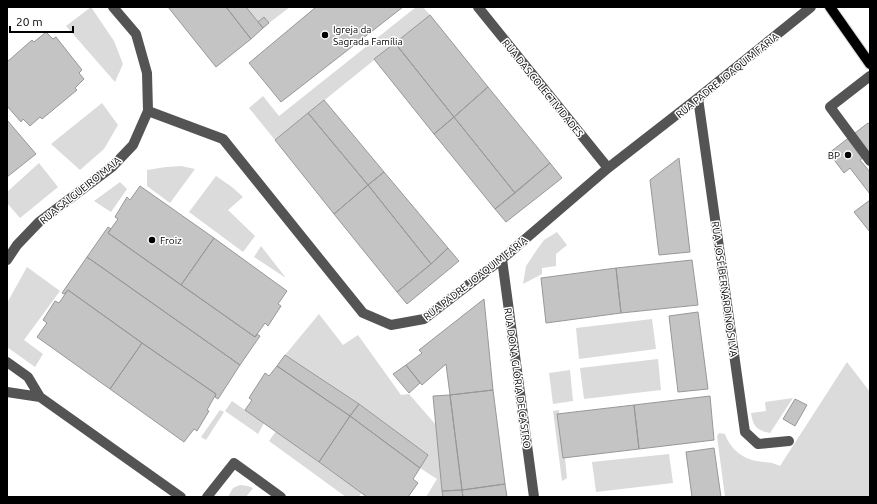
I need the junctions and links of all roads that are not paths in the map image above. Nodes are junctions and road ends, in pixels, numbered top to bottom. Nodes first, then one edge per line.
1 (112, 7) edge
2 (478, 7) edge
3 (811, 7) edge
4 (830, 7) edge
5 (870, 64) edge
6 (870, 76) edge
7 (698, 98) junction
8 (148, 111) junction
9 (870, 161) edge
10 (608, 168) junction
11 (502, 259) junction
12 (7, 260) edge
13 (7, 362) edge
14 (7, 392) edge
15 (40, 397) junction
16 (789, 441) dead end
17 (181, 497) edge
18 (207, 497) edge
19 (282, 497) edge
20 (534, 497) edge

1 - 8 street, RUA SALGUEIRO MAIA
2 - 10 street, RUA DAS COLECTIVIDADES
3 - 7 street, RUA PADRE JOAQUIM FARIA
4 - 5 main road
6 - 9 street
7 - 10 street, RUA PADRE JOAQUIM FARIA
7 - 16 street, RUA JOSÉ BERNARDINO SILVA
8 - 11 street, RUA PADRE JOAQUIM FARIA
8 - 12 street, RUA SALGUEIRO MAIA
10 - 11 street, RUA PADRE JOAQUIM FARIA
11 - 20 street, RUA DONA GLÓRIA DE CASTRO
13 - 15 street
14 - 15 street
15 - 17 street
18 - 19 street

